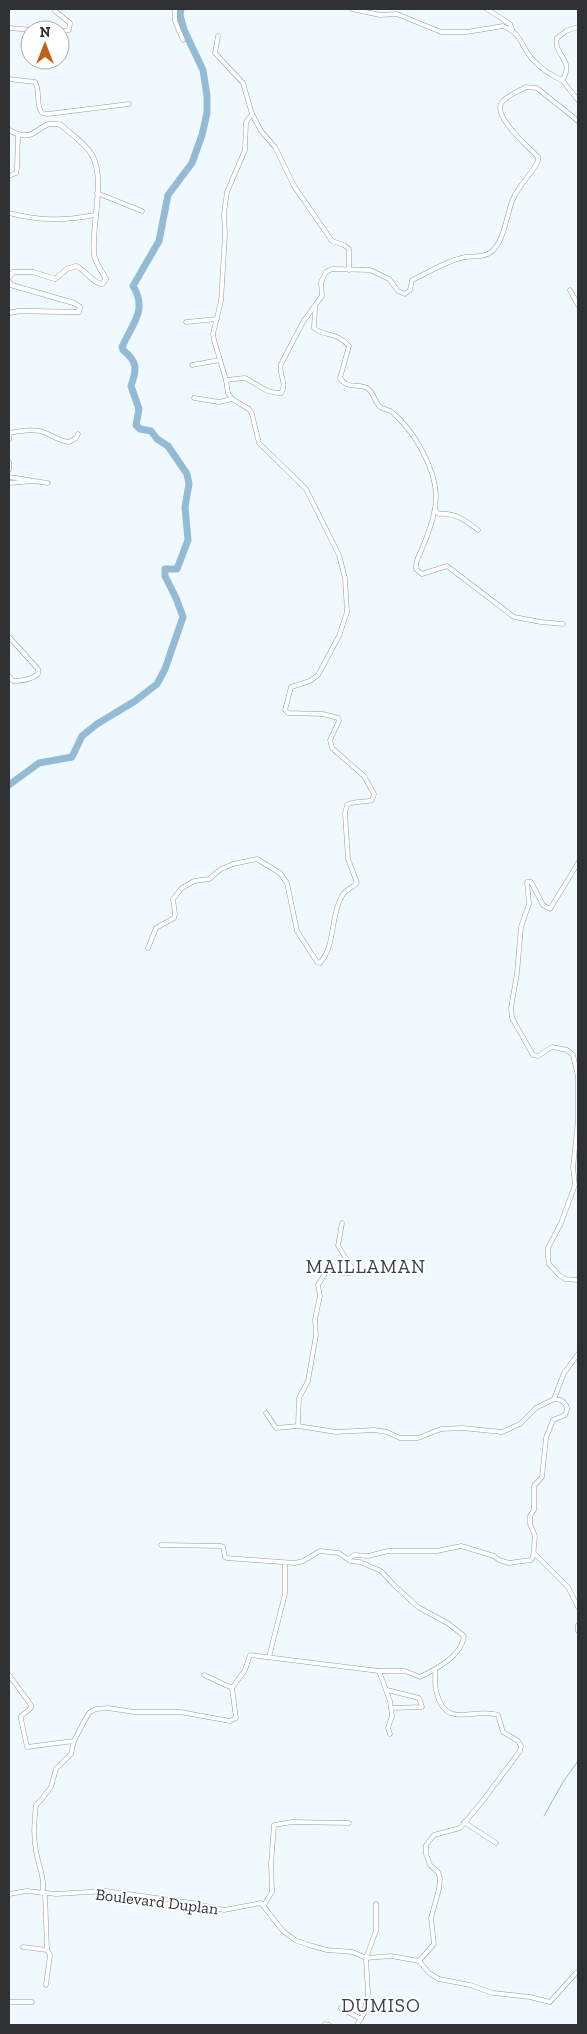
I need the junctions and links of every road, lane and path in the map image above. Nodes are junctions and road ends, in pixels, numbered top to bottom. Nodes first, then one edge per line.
1 (55, 9) edge
2 (175, 9) edge
3 (352, 9) edge
4 (488, 9) edge
5 (372, 11) edge
6 (66, 20) edge
7 (578, 27) edge
8 (512, 29) junction
9 (218, 36) dead end
10 (183, 40) dead end
11 (9, 79) edge
12 (562, 80) junction
13 (578, 100) edge
14 (129, 104) dead end
15 (252, 114) junction
16 (578, 121) edge
17 (9, 130) edge
18 (18, 135) junction
19 (9, 176) edge
20 (97, 193) junction
21 (142, 211) dead end
22 (9, 213) edge
23 (95, 214) junction
24 (348, 270) junction
25 (9, 276) edge
26 (9, 282) edge
27 (570, 290) dead end
28 (578, 305) edge
29 (315, 306) junction
30 (9, 314) edge
31 (217, 319) junction
32 (186, 322) dead end
33 (220, 360) junction
34 (192, 365) dead end
35 (226, 380) junction
36 (194, 398) dead end
37 (232, 399) junction
38 (78, 434) dead end
39 (9, 435) edge
40 (9, 462) edge
41 (9, 470) edge
42 (9, 477) edge
43 (30, 480) dead end
44 (9, 483) edge
45 (48, 483) dead end
46 (435, 510) junction
47 (478, 530) dead end
48 (563, 624) dead end
49 (9, 637) edge
50 (9, 676) edge
51 (578, 863) edge
52 (148, 948) dead end
53 (342, 1223) dead end
54 (578, 1280) edge
55 (578, 1354) edge
56 (554, 1399) junction
57 (266, 1413) dead end
58 (298, 1426) junction
59 (161, 1545) dead end
60 (534, 1553) junction
61 (348, 1559) junction
62 (284, 1563) junction
63 (578, 1607) edge
64 (578, 1625) edge
65 (578, 1631) edge
66 (269, 1657) junction
67 (435, 1670) junction
68 (378, 1671) junction
69 (9, 1675) edge
70 (204, 1675) dead end
71 (232, 1688) junction
72 (387, 1690) junction
73 (391, 1708) junction
74 (390, 1734) dead end
75 (74, 1741) junction
76 (464, 1822) junction
77 (349, 1823) dead end
78 (496, 1843) dead end
79 (44, 1893) junction
80 (9, 1894) edge
81 (376, 1904) dead end
82 (264, 1905) junction
83 (22, 1946) dead end
84 (47, 1950) junction
85 (366, 1958) junction
86 (419, 1961) junction
87 (578, 1973) edge
88 (46, 1985) dead end
89 (9, 2002) edge
90 (32, 2002) dead end
91 (341, 2008) dead end
92 (361, 2019) junction
93 (357, 2025) edge

1 - 6 street
2 - 10 street
3 - 5 street
4 - 8 street
5 - 8 street
7 - 12 street
8 - 12 street
9 - 15 street
11 - 14 street
12 - 13 street
15 - 24 street
15 - 31 street
16 - 24 street
17 - 18 street
18 - 19 street
18 - 20 street
20 - 21 street
20 - 23 street
22 - 23 street
23 - 25 street
24 - 29 street
26 - 30 street
27 - 28 street
29 - 35 street
29 - 46 street
31 - 32 street
31 - 33 street
33 - 34 street
33 - 35 street
35 - 37 street
36 - 37 street
37 - 52 street
38 - 39 street
40 - 41 street
42 - 43 street
44 - 45 street
46 - 47 street
46 - 48 street
49 - 50 street
51 - 54 street
53 - 58 street
55 - 56 street
56 - 58 street
56 - 60 street
57 - 58 street
59 - 62 street
60 - 61 street
60 - 63 street
61 - 62 street
61 - 67 street
62 - 66 street
64 - 65 street
66 - 68 street
66 - 71 street
67 - 68 street
67 - 76 street
68 - 72 street
69 - 75 street
70 - 71 street
71 - 75 street
72 - 73 street
72 - 73 street
73 - 74 street
75 - 79 street
76 - 78 street
76 - 86 street
77 - 82 street
79 - 80 street, Boulevard Duplan
79 - 82 street, Boulevard Duplan
79 - 84 street
81 - 85 street
82 - 85 street
83 - 84 street
84 - 88 street
85 - 86 street
85 - 92 street
86 - 87 street
89 - 90 street
91 - 92 street
92 - 93 street

